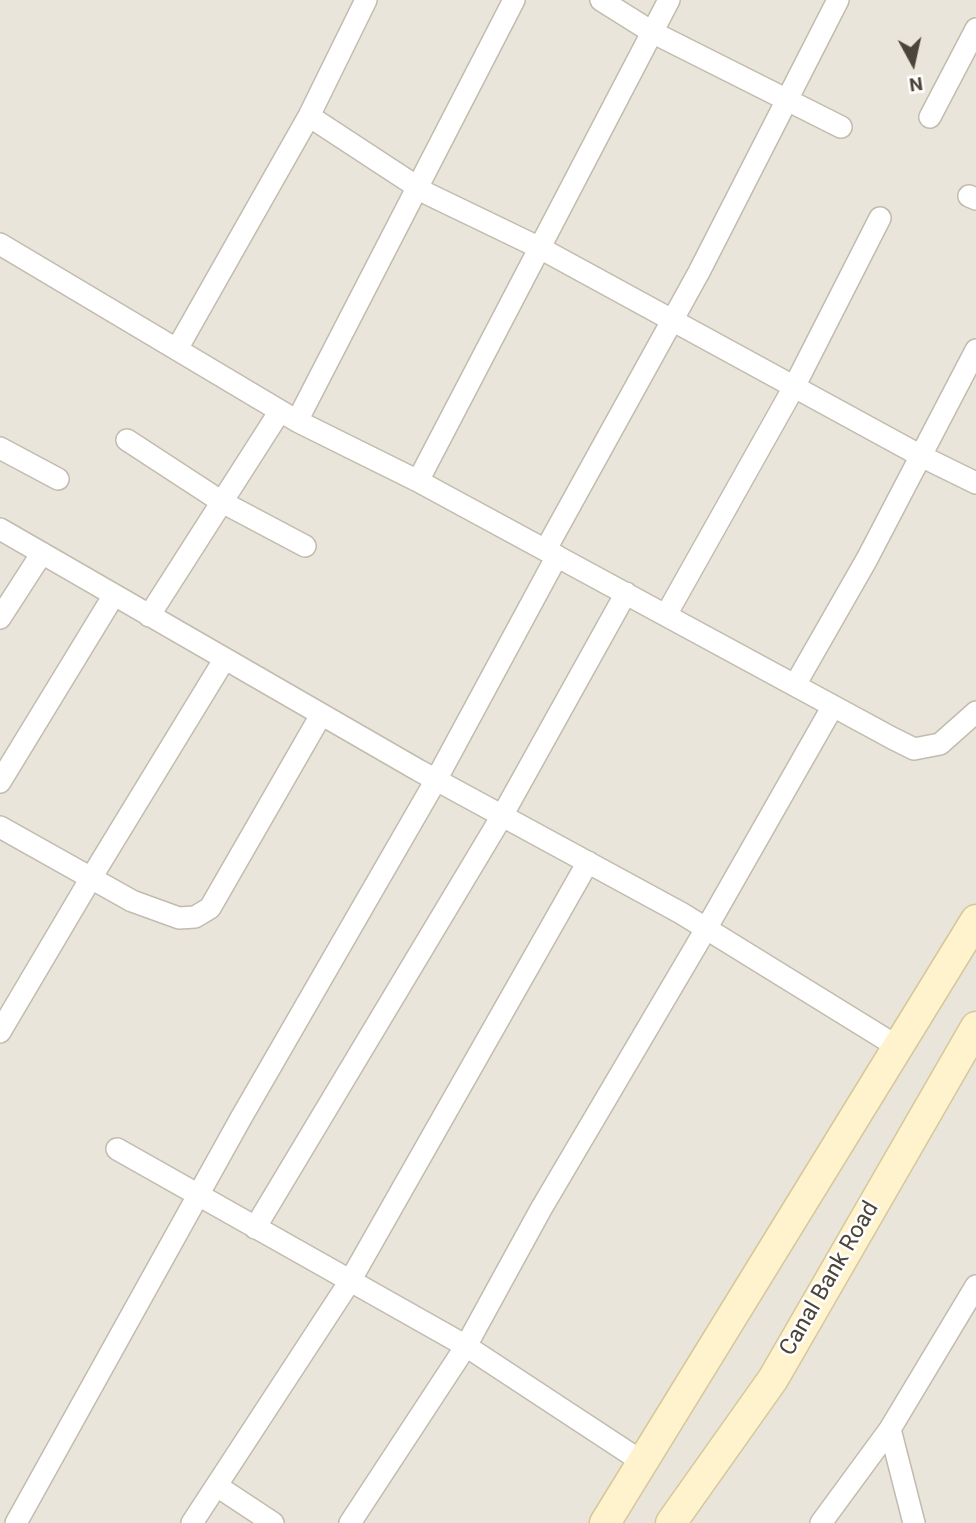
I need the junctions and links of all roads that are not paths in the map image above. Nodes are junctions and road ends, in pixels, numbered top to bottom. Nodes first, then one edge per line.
1 (366, 0) edge
2 (514, 0) edge
3 (601, 0) edge
4 (669, 0) edge
5 (838, 0) edge
6 (976, 29) edge
7 (652, 32) junction
8 (787, 100) junction
9 (309, 116) junction
10 (930, 117) dead end
11 (841, 127) dead end
12 (418, 186) junction
13 (880, 218) dead end
14 (0, 244) edge
15 (540, 247) junction
16 (672, 320) junction
17 (177, 349) junction
18 (976, 350) edge
19 (794, 387) junction
20 (288, 416) junction
21 (127, 440) dead end
22 (0, 448) edge
23 (921, 456) junction
24 (58, 479) dead end
25 (418, 481) junction
26 (976, 483) edge
27 (222, 502) junction
28 (0, 529) edge
29 (305, 546) dead end
30 (42, 553) junction
31 (551, 553) junction
32 (626, 593) junction
33 (114, 595) junction
34 (666, 615) junction
35 (149, 616) junction
36 (0, 618) edge
37 (223, 660) junction
38 (795, 685) junction
39 (833, 706) junction
40 (976, 712) edge
41 (321, 715) junction
42 (436, 780) junction
43 (0, 782) edge
44 (502, 816) junction
45 (0, 827) edge
46 (588, 862) junction
47 (91, 878) junction
48 (976, 920) edge
49 (706, 929) junction
50 (976, 1027) edge
51 (0, 1032) edge
52 (898, 1047) junction
53 (117, 1149) dead end
54 (199, 1196) junction
55 (255, 1228) junction
56 (350, 1281) junction
57 (976, 1286) edge
58 (466, 1346) junction
59 (890, 1429) junction
60 (644, 1462) junction
61 (217, 1486) junction
62 (16, 1523) edge
63 (192, 1523) edge
64 (273, 1523) edge
65 (351, 1523) edge
66 (605, 1523) edge
67 (671, 1523) edge
68 (821, 1523) edge
69 (914, 1523) edge

1 - 9 street
2 - 12 street
3 - 7 street
4 - 7 street
5 - 8 street
6 - 10 street
7 - 8 street
7 - 15 street
8 - 11 street
8 - 16 street
9 - 12 street
9 - 17 street
12 - 15 street
12 - 20 street
13 - 19 street
14 - 17 street
15 - 16 street
15 - 25 street
16 - 19 street
16 - 31 street
17 - 20 street
18 - 23 street
19 - 23 street
19 - 34 street
20 - 25 street
20 - 27 street
21 - 27 street
22 - 24 street
23 - 26 street
23 - 38 street
25 - 31 street
27 - 29 street
27 - 35 street
28 - 30 street
30 - 33 street
30 - 36 street
31 - 32 street
31 - 42 street
32 - 34 street
32 - 44 street
33 - 35 street
33 - 43 street
34 - 38 street
35 - 37 street
37 - 41 street
37 - 47 street
38 - 39 street
39 - 40 street
39 - 49 street
41 - 42 street
41 - 47 street
42 - 44 street
42 - 54 street
44 - 46 street
44 - 55 street
45 - 47 street
46 - 49 street
46 - 56 street
47 - 51 street
48 - 52 main road
49 - 52 street
49 - 58 street
50 - 67 main road, Canal Bank Road
52 - 60 main road
53 - 54 street
54 - 55 street
54 - 62 street
55 - 56 street
56 - 58 street
56 - 61 street
57 - 59 street
58 - 60 street
58 - 65 street
59 - 68 street
59 - 69 street
60 - 66 main road
61 - 63 street
61 - 64 street

